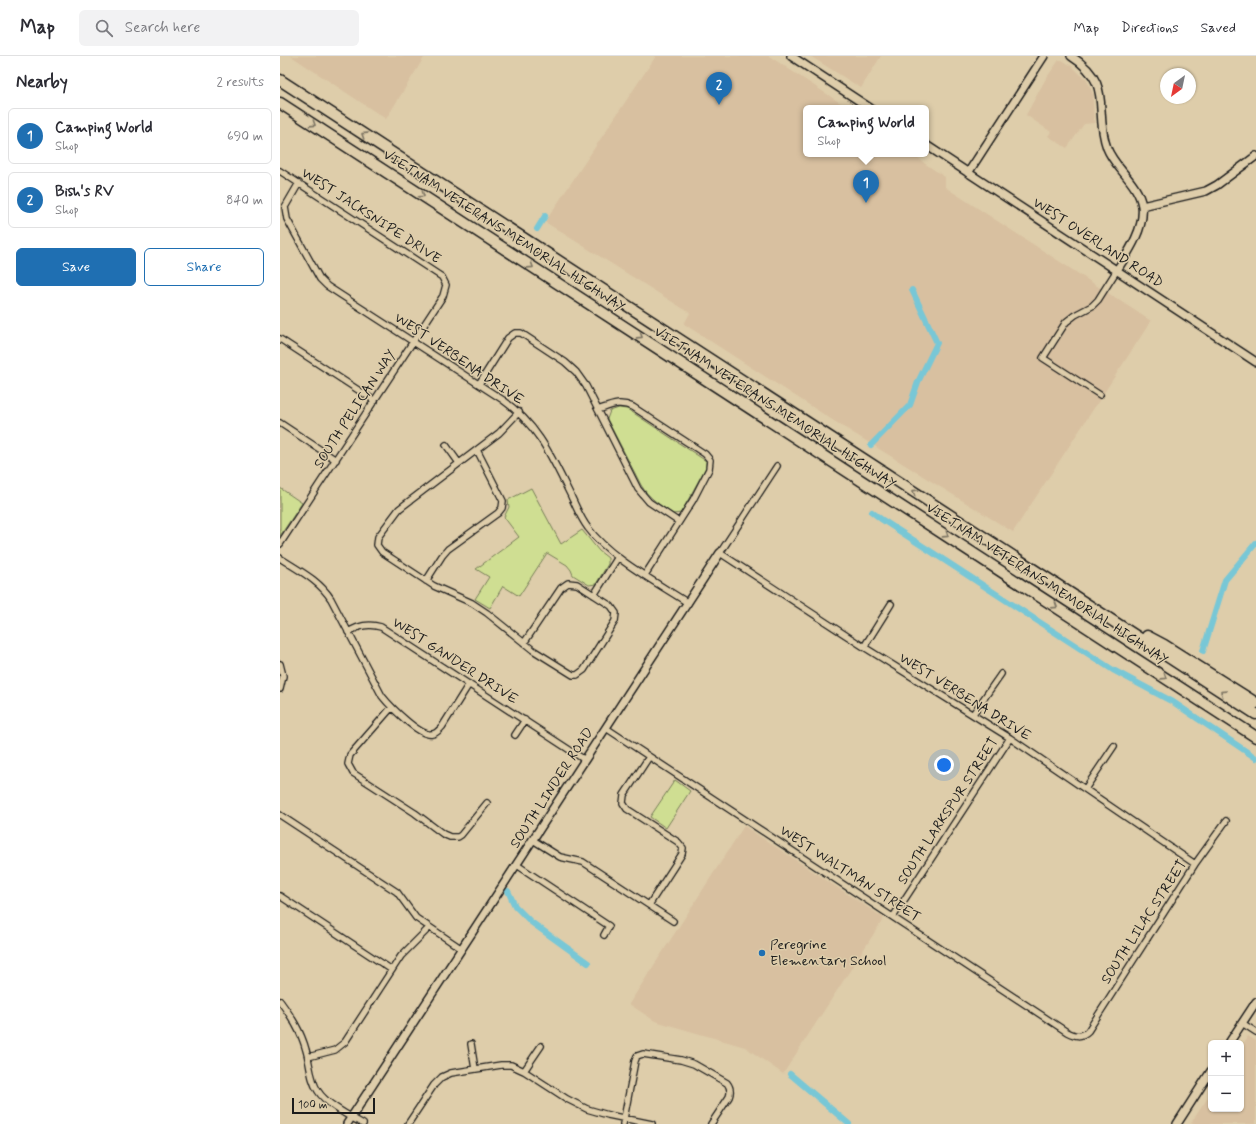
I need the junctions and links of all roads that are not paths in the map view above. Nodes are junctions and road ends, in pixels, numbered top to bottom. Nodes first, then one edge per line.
1 (791, 56) edge
2 (1044, 56) edge
3 (1071, 56) edge
4 (280, 80) edge
5 (280, 103) edge
6 (865, 105) edge
7 (929, 147) edge
8 (1256, 156) edge
9 (280, 171) edge
10 (968, 173) junction
11 (299, 183) junction
12 (1142, 206) junction
13 (1117, 270) junction
14 (446, 285) joint
15 (280, 339) edge
16 (413, 342) junction
17 (1256, 362) edge
18 (479, 384) junction
19 (1100, 395) dead end
20 (374, 401) junction
21 (598, 410) junction
22 (519, 412) junction
23 (280, 423) edge
24 (446, 445) dead end
25 (477, 450) junction
26 (336, 460) junction
27 (458, 464) junction
28 (777, 466) dead end
29 (679, 522) junction
30 (280, 544) edge
31 (720, 553) junction
32 (618, 557) junction
33 (280, 558) edge
34 (644, 575) junction
35 (426, 580) junction
36 (594, 595) junction
37 (688, 603) junction
38 (891, 604) dead end
39 (1105, 616) junction
40 (348, 632) junction
41 (524, 643) junction
42 (864, 647) junction
43 (280, 664) edge
44 (1001, 674) dead end
45 (469, 684) junction
46 (280, 689) edge
47 (1256, 703) edge
48 (392, 707) junction
49 (973, 714) junction
50 (1256, 714) edge
51 (525, 720) junction
52 (606, 728) junction
53 (515, 735) dead end
54 (1256, 737) edge
55 (1010, 738) junction
56 (1114, 746) dead end
57 (649, 757) junction
58 (586, 760) junction
59 (1085, 789) junction
60 (487, 804) dead end
61 (280, 815) edge
62 (1226, 821) dead end
63 (533, 840) junction
64 (1195, 864) junction
65 (517, 865) junction
66 (280, 896) edge
67 (649, 905) junction
68 (893, 917) junction
69 (672, 921) dead end
70 (429, 928) junction
71 (604, 935) dead end
72 (462, 949) junction
73 (392, 970) junction
74 (280, 1000) edge
75 (1256, 1002) edge
76 (1242, 1023) junction
77 (1256, 1032) edge
78 (1081, 1036) joint
79 (1231, 1040) edge
80 (471, 1044) dead end
81 (541, 1046) dead end
82 (308, 1057) junction
83 (475, 1069) junction
84 (524, 1072) junction
85 (1208, 1076) edge
86 (352, 1117) junction
87 (623, 1121) edge
88 (347, 1124) edge
89 (362, 1124) edge
90 (408, 1124) edge
91 (652, 1124) edge
92 (711, 1124) edge
93 (1177, 1124) edge

1 - 6 street
2 - 10 street
3 - 12 street
39 -> 4 highway, VIETNAM VETERANS MEMORIAL HIGHWAY
5 -> 54 highway, VIETNAM VETERANS MEMORIAL HIGHWAY
7 - 10 street, WEST OVERLAND ROAD
8 - 12 street
9 - 11 street, WEST JACKSNIPE DRIVE
10 - 13 street, WEST OVERLAND ROAD
11 - 14 street, WEST JACKSNIPE DRIVE
11 - 16 street, WEST VERBENA DRIVE
12 - 13 street
13 - 17 street, WEST OVERLAND ROAD
13 - 19 street
14 - 16 street, SOUTH PELICAN WAY
15 - 20 street
16 - 18 street, WEST VERBENA DRIVE
16 - 20 street, SOUTH PELICAN WAY
18 - 21 street
18 - 22 street, WEST VERBENA DRIVE
20 - 26 street, SOUTH PELICAN WAY
21 - 29 street
21 - 29 street
22 - 25 street
22 - 32 street, WEST VERBENA DRIVE
23 - 26 street
24 - 27 street
25 - 27 street
25 - 35 street
26 - 30 street, SOUTH PELICAN WAY
27 - 35 street
28 - 31 street, SOUTH LINDER ROAD
29 - 34 street
31 - 37 street, SOUTH LINDER ROAD
31 - 42 street, WEST VERBENA DRIVE
32 - 34 street, WEST VERBENA DRIVE
32 - 36 street
33 - 40 street
34 - 37 street, WEST VERBENA DRIVE
35 - 41 street
36 - 41 street
36 - 41 street
37 - 52 street, SOUTH LINDER ROAD
38 - 42 street
39 - 47 highway
50 -> 39 highway, VIETNAM VETERANS MEMORIAL HIGHWAY
40 - 45 street, WEST GANDER DRIVE
40 - 48 street
42 - 49 street, WEST VERBENA DRIVE
43 - 46 street
44 - 49 street
45 - 48 street
45 - 51 street, WEST GANDER DRIVE
48 - 60 street
49 - 55 street, WEST VERBENA DRIVE
51 - 53 street, WEST GANDER DRIVE
51 - 58 street, WEST GANDER DRIVE
52 - 57 street, WEST WALTMAN STREET
52 - 58 street, SOUTH LINDER ROAD
55 - 59 street, WEST VERBENA DRIVE
55 - 68 street, SOUTH LARKSPUR STREET
56 - 59 street
57 - 67 street
57 - 68 street, WEST WALTMAN STREET
58 - 63 street, SOUTH LINDER ROAD
59 - 64 street, WEST VERBENA DRIVE
61 - 70 street
62 - 64 street, SOUTH LILAC STREET
63 - 65 street, SOUTH LINDER ROAD
63 - 67 street
64 - 78 street, SOUTH LILAC STREET
65 - 71 street
65 - 72 street, SOUTH LINDER ROAD
66 - 73 street
67 - 69 street
68 - 78 street, WEST WALTMAN STREET
70 - 72 street
70 - 73 street
72 - 86 street, SOUTH LINDER ROAD
73 - 82 street
74 - 82 street
75 - 76 street
76 - 77 street
76 - 79 street
80 - 83 street
81 - 84 street
82 - 86 street
83 - 84 street
83 - 90 street
84 - 87 street
85 - 93 street
86 - 88 street, SOUTH LINDER ROAD
86 - 89 street
87 - 91 street
87 - 92 street

